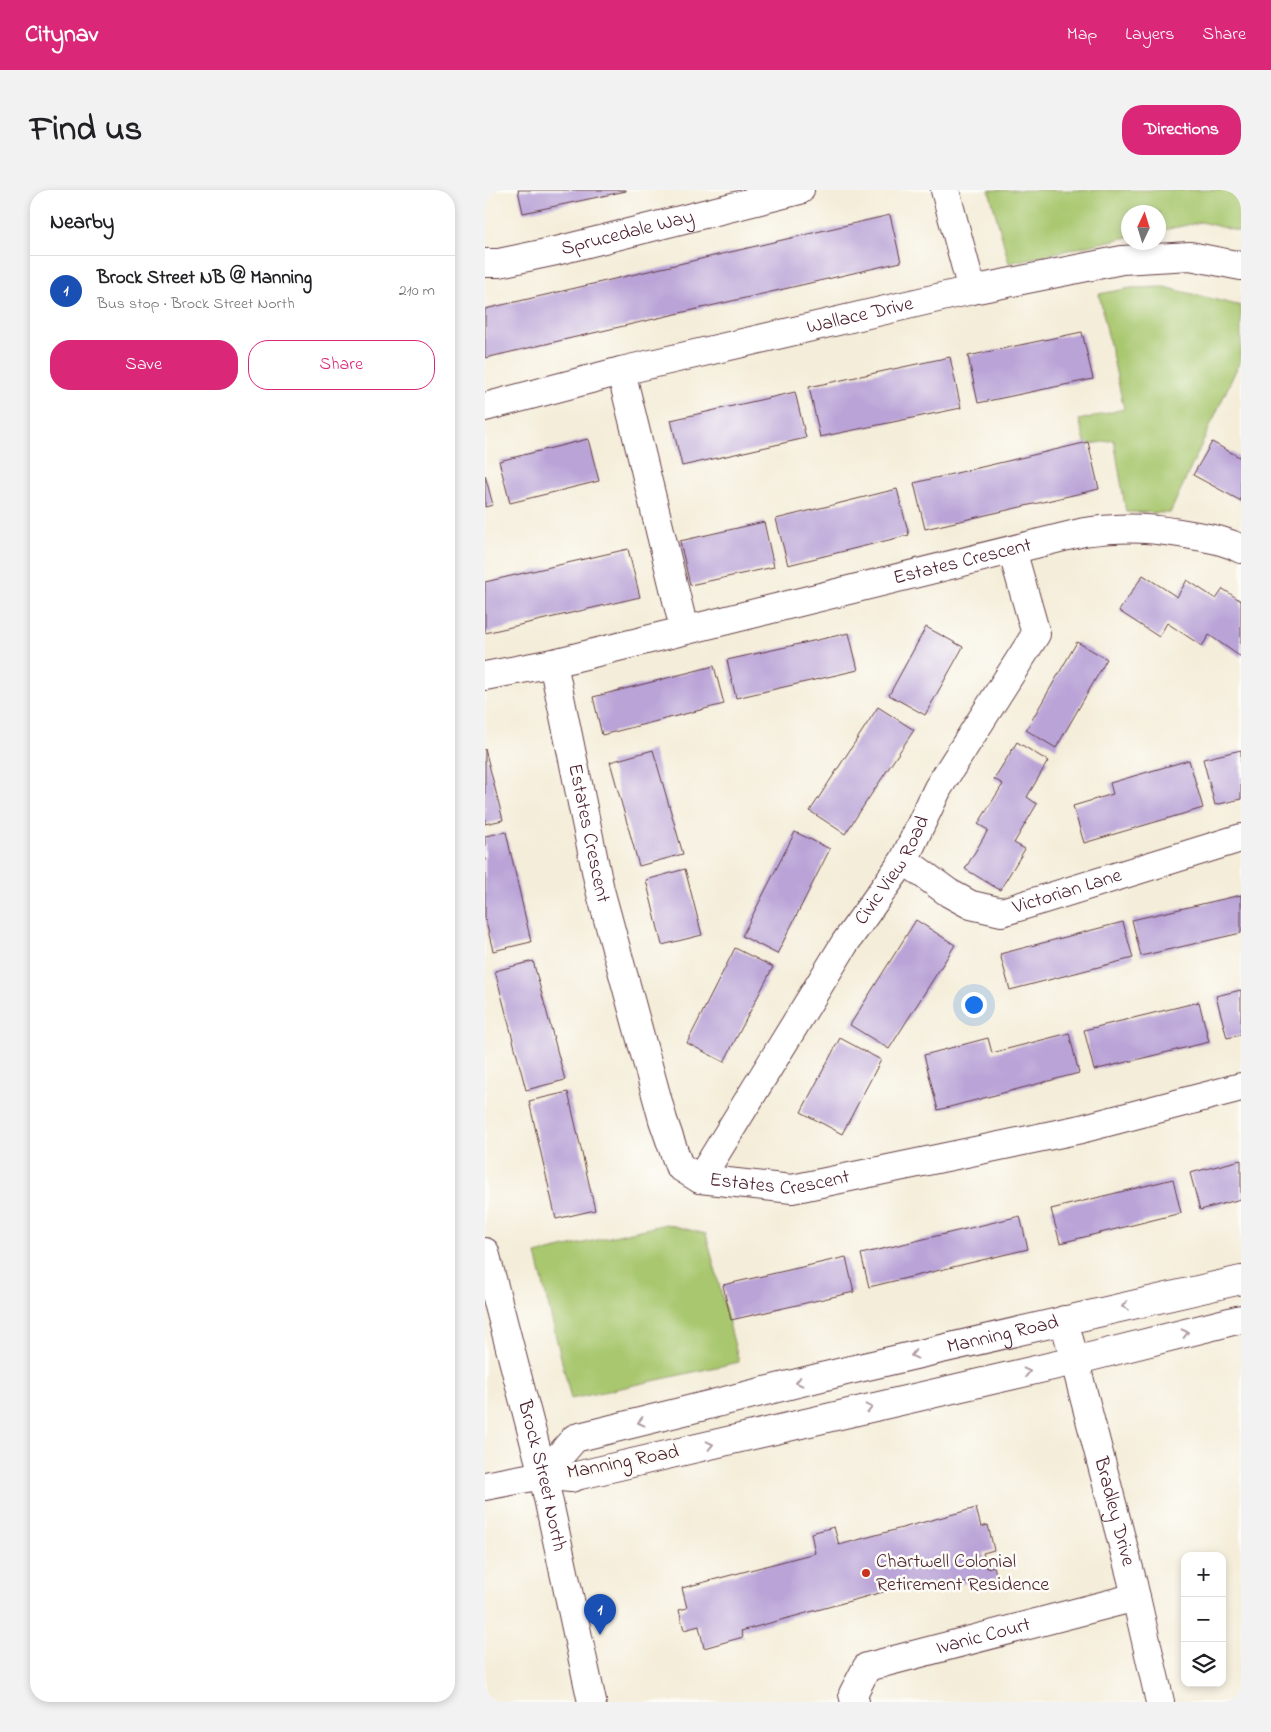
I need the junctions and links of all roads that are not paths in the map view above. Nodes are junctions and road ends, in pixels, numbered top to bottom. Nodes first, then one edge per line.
1 (800, 190) edge
2 (945, 190) edge
3 (485, 263) edge
4 (1241, 266) edge
5 (972, 290) junction
6 (621, 371) junction
7 (485, 408) edge
8 (1241, 549) edge
9 (1012, 550) junction
10 (684, 629) junction
11 (553, 663) junction
12 (485, 676) edge
13 (1241, 838) edge
14 (904, 860) junction
15 (1241, 1087) edge
16 (700, 1179) junction
17 (485, 1252) edge
18 (1241, 1280) edge
19 (1241, 1319) edge
20 (1064, 1320) junction
21 (1074, 1361) junction
22 (543, 1475) junction
23 (485, 1486) edge
24 (1136, 1597) junction
25 (592, 1702) edge
26 (855, 1702) edge
27 (1160, 1702) edge

1 - 3 street, Sprucedale Way
2 - 5 street
4 - 5 street, Wallace Drive
5 - 6 street, Wallace Drive
6 - 7 street, Wallace Drive
6 - 10 street
8 - 9 street, Estates Crescent
9 - 10 street, Estates Crescent
9 - 14 street, Civic View Road
10 - 11 street, Estates Crescent
11 - 12 street, Estates Crescent
11 - 16 street, Estates Crescent
13 - 14 street, Victorian Lane
14 - 16 street, Civic View Road
15 - 16 street, Estates Crescent
17 - 22 street, Brock Street North
18 -> 20 street, Manning Road
21 -> 19 street, Manning Road
20 - 21 street, Bradley Drive
20 -> 22 street, Manning Road
22 -> 21 street, Manning Road
21 - 24 street, Bradley Drive
22 - 23 street
22 - 25 street, Brock Street North
24 - 26 street, Ivanic Court
24 - 27 street, Bradley Drive

